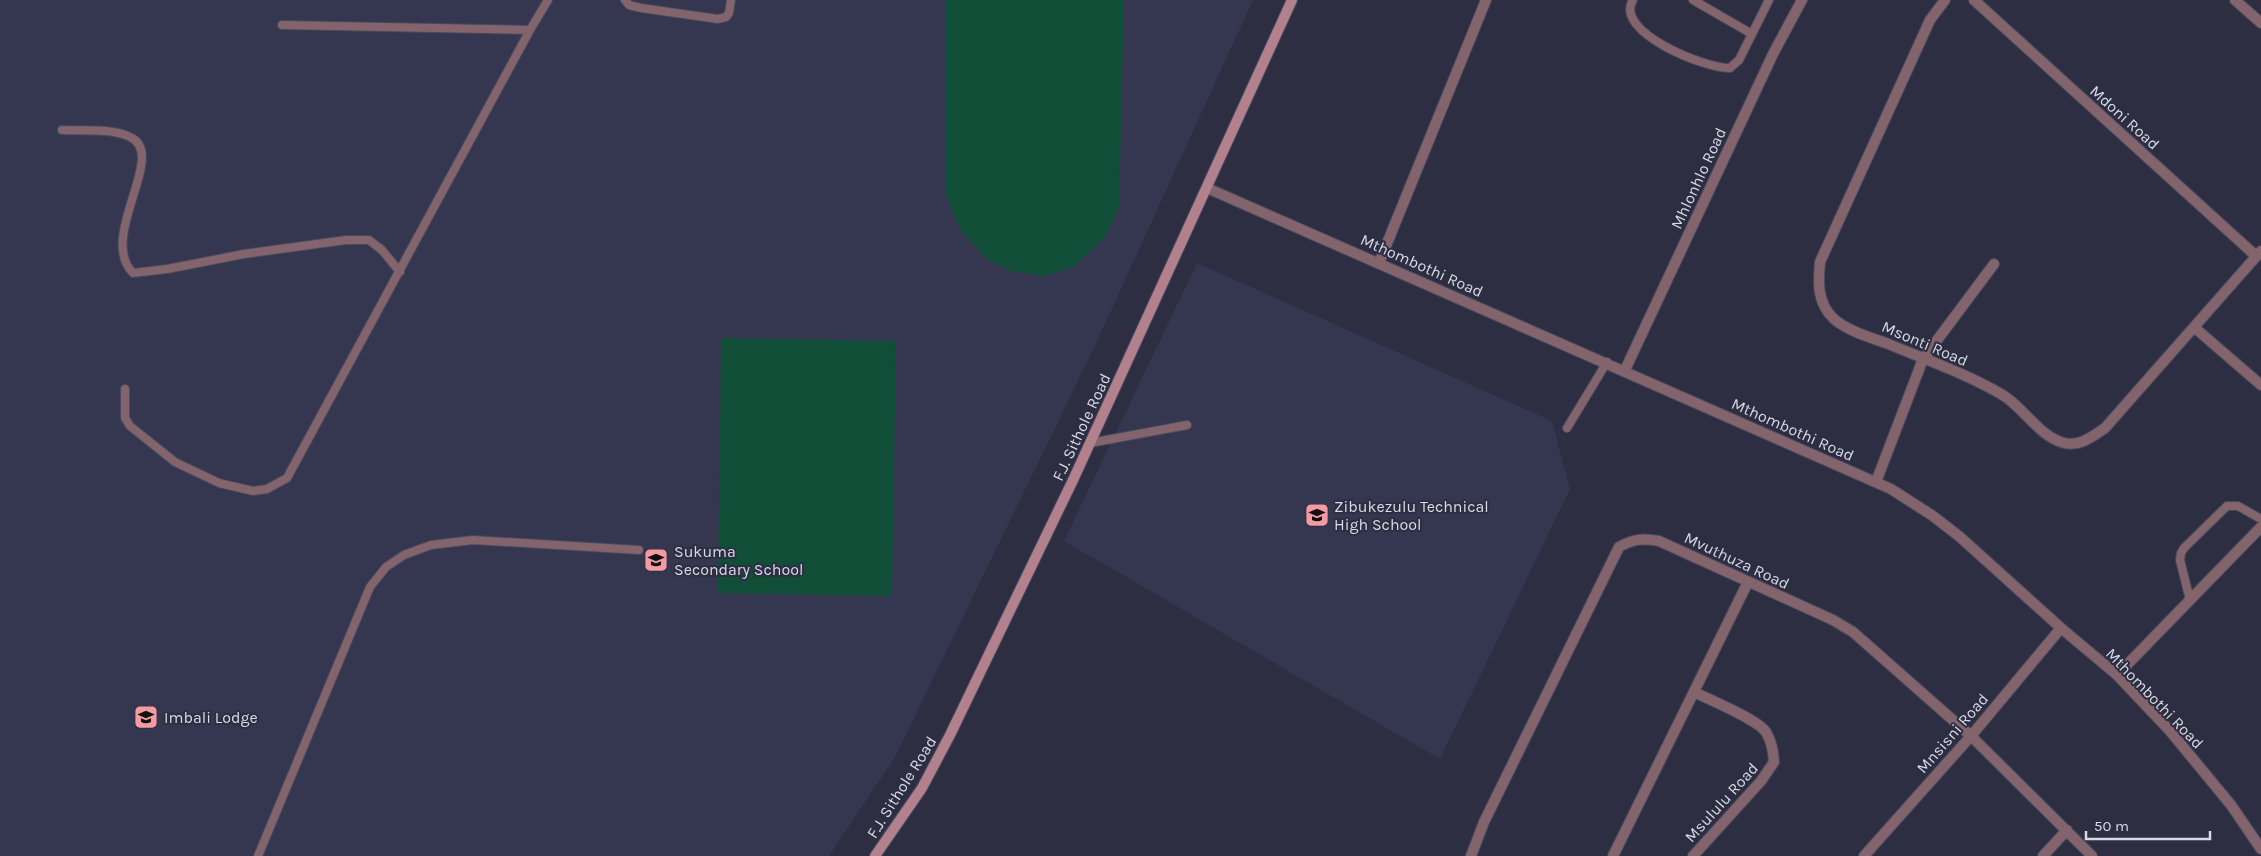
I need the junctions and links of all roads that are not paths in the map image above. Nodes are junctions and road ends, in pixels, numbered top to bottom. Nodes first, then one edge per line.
1 (548, 0) edge
2 (625, 0) edge
3 (730, 0) edge
4 (1292, 0) edge
5 (1486, 0) edge
6 (1633, 0) edge
7 (1693, 0) edge
8 (1770, 0) edge
9 (1802, 0) edge
10 (1945, 0) edge
11 (1974, 0) edge
12 (2235, 0) edge
13 (2261, 23) edge
14 (282, 25) dead end
15 (530, 30) junction
16 (1752, 34) junction
17 (62, 130) dead end
18 (1207, 188) junction
19 (2259, 253) edge
20 (1379, 263) junction
21 (1994, 264) dead end
22 (400, 272) junction
23 (2195, 328) junction
24 (1923, 359) junction
25 (1607, 362) junction
26 (1625, 370) junction
27 (2261, 385) edge
28 (125, 389) dead end
29 (1187, 425) dead end
30 (1567, 428) dead end
31 (1090, 444) junction
32 (1876, 482) junction
33 (2261, 519) edge
34 (2261, 527) edge
35 (639, 550) dead end
36 (1748, 582) junction
37 (2190, 600) junction
38 (2061, 628) junction
39 (2117, 675) junction
40 (1694, 692) junction
41 (1971, 736) junction
42 (2067, 830) junction
43 (2261, 849) edge
44 (258, 856) edge
45 (876, 856) edge
46 (1471, 856) edge
47 (1613, 856) edge
48 (1693, 856) edge
49 (1864, 856) edge
50 (2043, 856) edge
51 (2092, 856) edge

1 - 15 lane
2 - 3 lane
4 - 18 street, F.J. Sithole Road
5 - 20 street
6 - 16 lane
7 - 16 lane
8 - 16 lane
9 - 26 street, Mhlonhlo Road
10 - 24 street, Msonti Road
11 - 19 street, Mdoni Road
12 - 13 street
14 - 15 lane
15 - 22 lane
17 - 22 lane
18 - 20 street, Mthombothi Road
18 - 31 street, F.J. Sithole Road
19 - 23 street, Msonti Road
20 - 25 street, Mthombothi Road
21 - 24 street
22 - 28 lane
23 - 24 street, Msonti Road
23 - 27 street
24 - 32 street
25 - 26 street, Mthombothi Road
25 - 30 lane
26 - 32 street, Mthombothi Road
29 - 31 lane
31 - 45 street, F.J. Sithole Road
32 - 38 street, Mthombothi Road
33 - 37 lane
34 - 37 street
35 - 44 lane
36 - 40 street
36 - 41 street, Mvuthuza Road
36 - 46 street, Mvuthuza Road
37 - 39 street
38 - 39 street, Mthombothi Road
38 - 41 street, Mnsisni Road
39 - 43 street, Mthombothi Road
40 - 47 street
40 - 48 street, Msululu Road
41 - 42 street, Mvuthuza Road
41 - 49 street, Mnsisni Road
42 - 50 street
42 - 51 street, Mvuthuza Road

